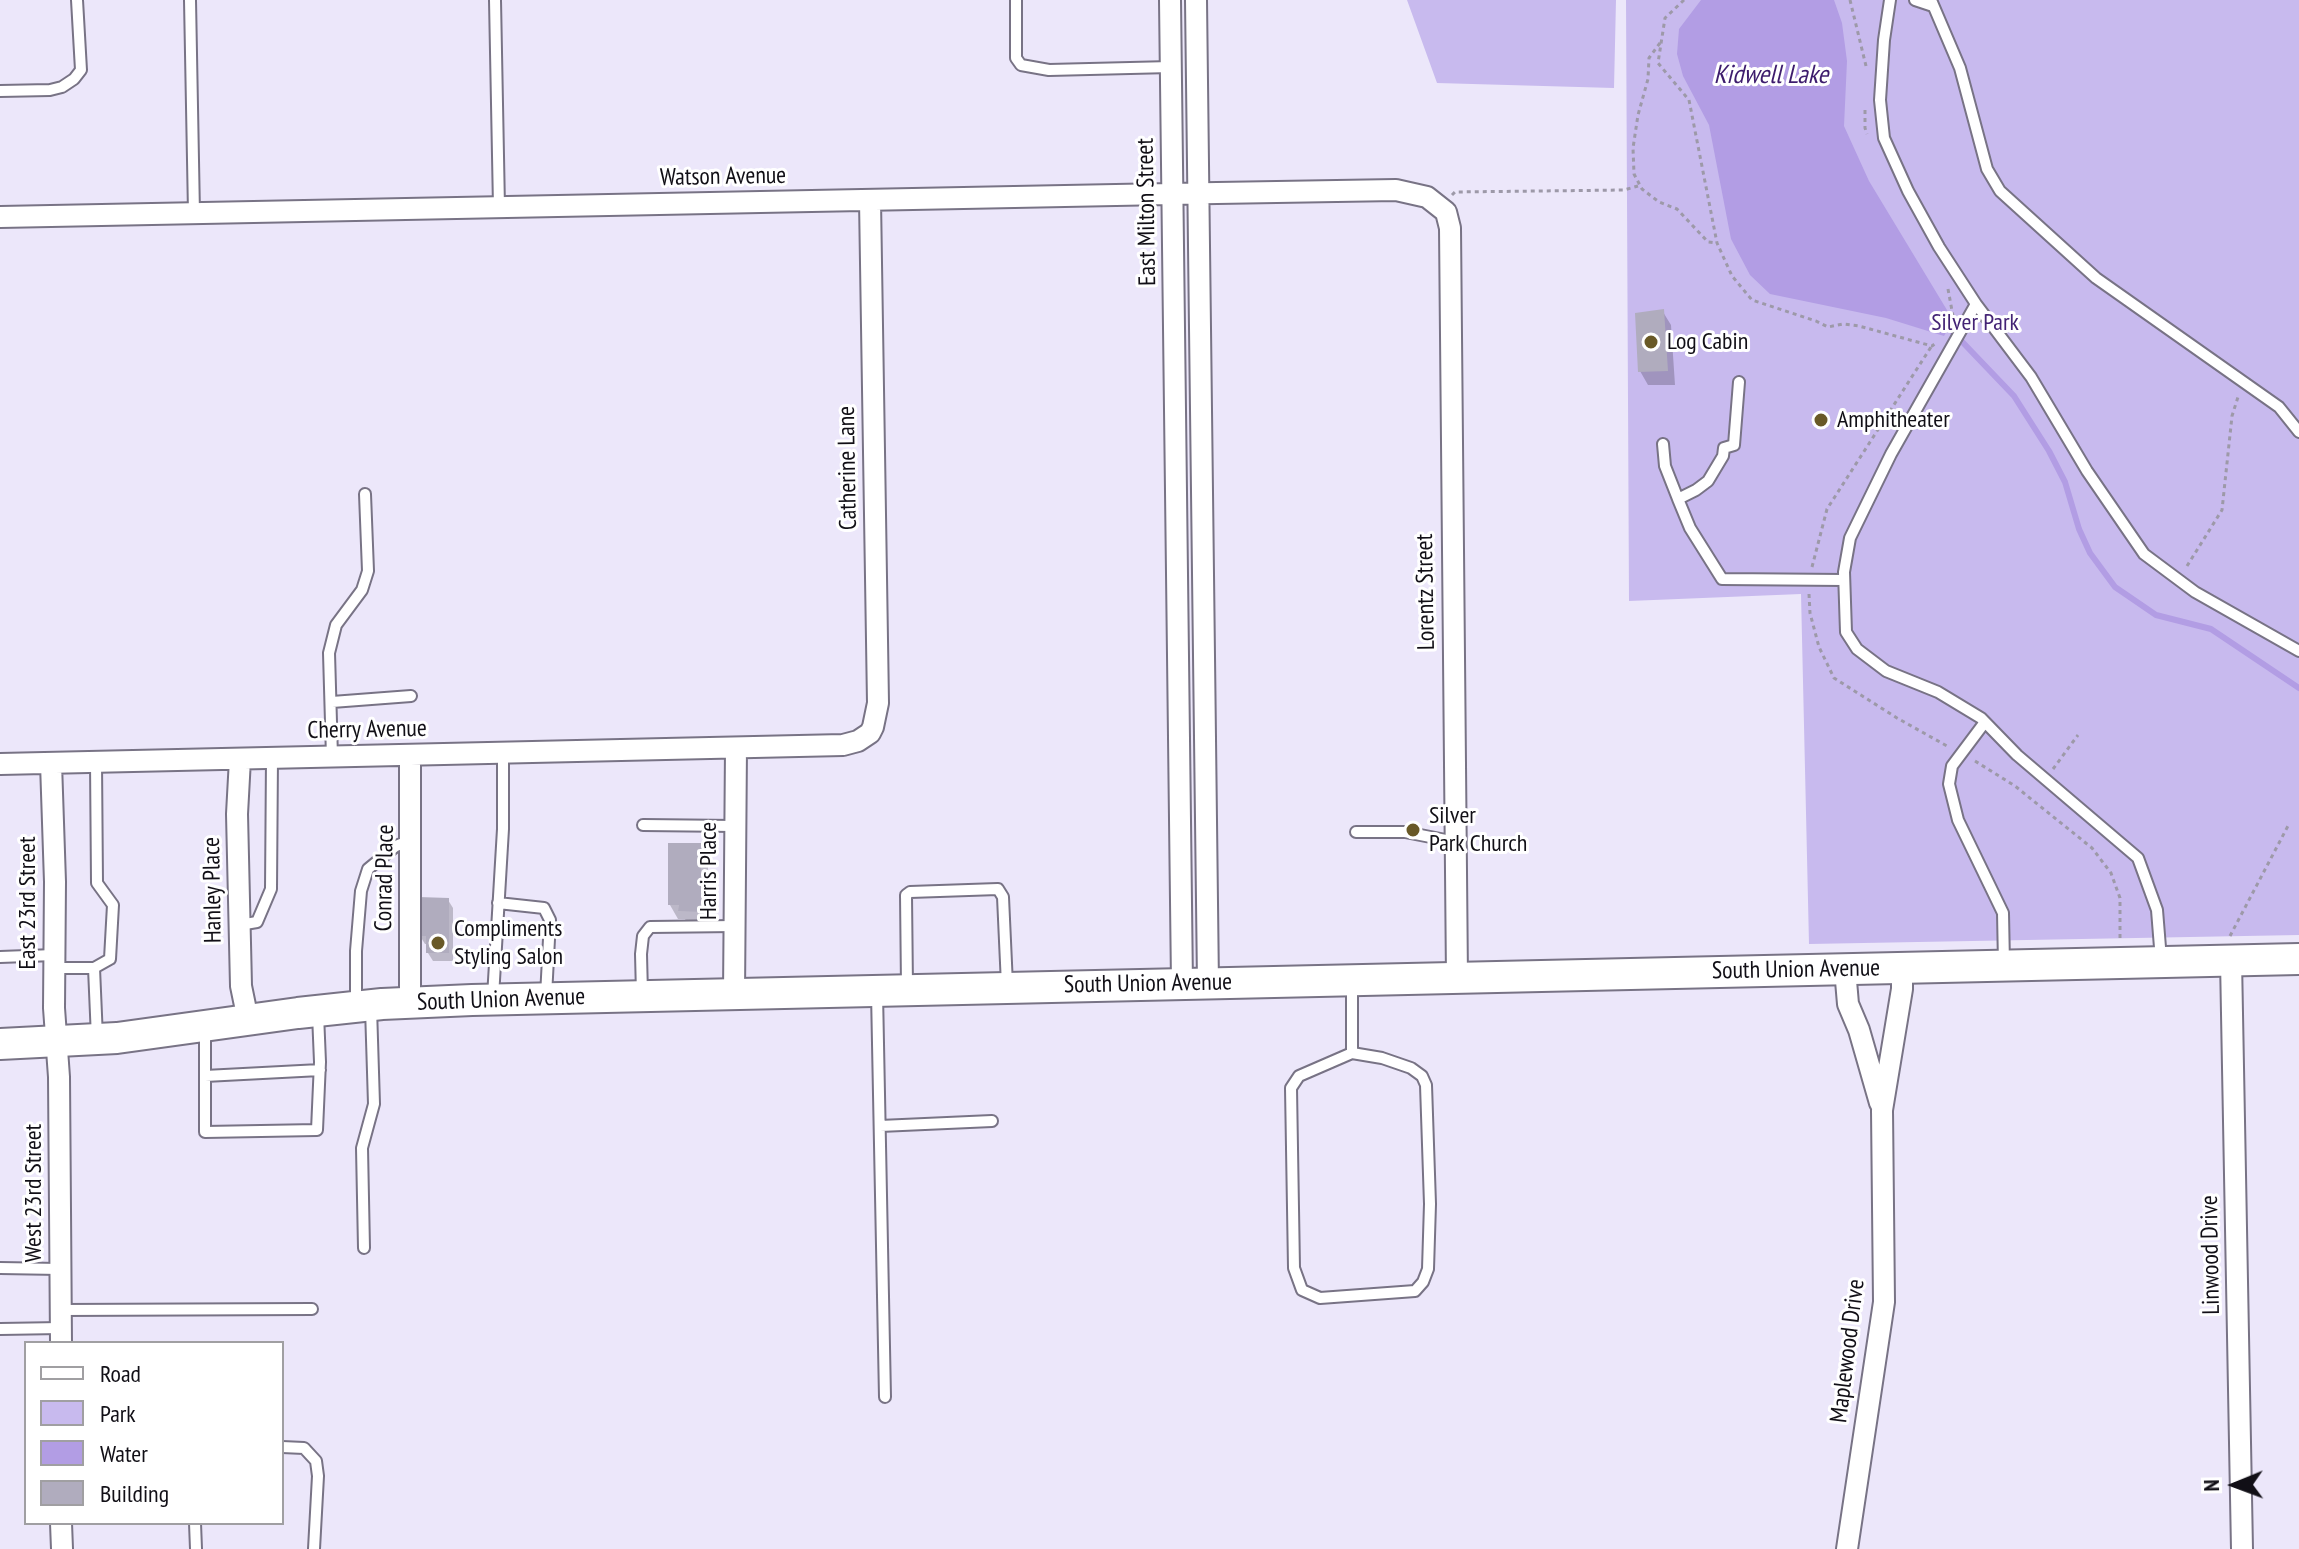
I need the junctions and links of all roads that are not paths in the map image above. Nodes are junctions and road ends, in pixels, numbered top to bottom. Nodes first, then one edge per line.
1 (77, 0) edge
2 (190, 0) edge
3 (495, 0) edge
4 (1016, 0) edge
5 (1170, 0) edge
6 (1196, 0) edge
7 (1915, 0) edge
8 (1893, 1) edge
9 (1932, 3) edge
10 (1171, 69) junction
11 (1196, 70) junction
12 (0, 91) edge
13 (1198, 193) junction
14 (1173, 194) junction
15 (1448, 199) joint
16 (870, 200) junction
17 (499, 207) junction
18 (194, 213) junction
19 (0, 217) edge
20 (1976, 304) junction
21 (1200, 352) junction
22 (1175, 353) junction
23 (1739, 382) dead end
24 (2299, 432) edge
25 (1663, 444) dead end
26 (365, 494) dead end
27 (1678, 499) junction
28 (1202, 501) junction
29 (1177, 502) junction
30 (1844, 580) junction
31 (2299, 651) edge
32 (1204, 652) junction
33 (1178, 654) junction
34 (411, 696) dead end
35 (332, 702) junction
36 (1985, 722) junction
37 (870, 733) joint
38 (736, 748) junction
39 (503, 753) junction
40 (410, 755) junction
41 (332, 757) junction
42 (272, 758) junction
43 (240, 759) junction
44 (96, 762) junction
45 (51, 763) junction
46 (0, 764) edge
47 (1206, 803) junction
48 (1180, 804) junction
49 (643, 825) dead end
50 (735, 826) junction
51 (1356, 832) dead end
52 (411, 840) junction
53 (1456, 842) junction
54 (498, 903) junction
55 (239, 925) junction
56 (735, 926) junction
57 (2231, 948) junction
58 (0, 957) edge
59 (2299, 959) edge
60 (54, 962) junction
61 (2161, 962) junction
62 (2004, 966) junction
63 (94, 968) junction
64 (1902, 968) junction
65 (1845, 969) junction
66 (1457, 978) junction
67 (1352, 980) junction
68 (1195, 983) junction
69 (1007, 987) junction
70 (892, 990) junction
71 (734, 994) junction
72 (642, 996) junction
73 (546, 998) junction
74 (492, 999) junction
75 (410, 1003) junction
76 (363, 1006) junction
77 (317, 1011) junction
78 (248, 1020) junction
79 (205, 1026) junction
80 (97, 1039) junction
81 (57, 1043) junction
82 (0, 1044) edge
83 (1352, 1053) junction
84 (320, 1070) junction
85 (205, 1076) junction
86 (1882, 1110) junction
87 (992, 1121) dead end
88 (880, 1126) junction
89 (364, 1248) dead end
90 (0, 1268) edge
91 (60, 1269) junction
92 (312, 1309) dead end
93 (60, 1327) edge
94 (0, 1329) edge
95 (885, 1397) dead end
96 (284, 1447) edge
97 (61, 1525) edge
98 (195, 1525) edge
99 (62, 1549) edge
100 (196, 1549) edge
101 (314, 1549) edge
102 (1847, 1549) edge
103 (2242, 1549) edge

1 - 12 lane
2 - 18 lane
3 - 17 lane
4 - 10 lane
5 - 10 street, East Milton Street
6 - 11 street
7 - 9 lane
8 - 20 lane
9 - 24 lane
10 - 11 street
10 - 14 street, East Milton Street
11 - 13 street
13 - 14 street, Watson Avenue
13 - 15 street, Watson Avenue
13 - 21 street
14 - 16 street, Watson Avenue
14 - 22 street, East Milton Street
15 - 53 street, Lorentz Street
16 - 17 street, Watson Avenue
16 - 37 street, Catherine Lane
17 - 18 street, Watson Avenue
18 - 19 street, Watson Avenue
20 - 30 lane
20 - 31 lane
21 - 22 street
21 - 28 street
22 - 29 street, East Milton Street
23 - 27 lane
25 - 27 lane
26 - 35 lane
27 - 30 lane
28 - 29 street
28 - 32 street
29 - 33 street, East Milton Street
30 - 36 lane
32 - 33 street
32 - 47 street
33 - 48 street, East Milton Street
34 - 35 lane
35 - 41 lane
36 - 61 lane
36 - 62 lane
37 - 38 street, Cherry Avenue
38 - 39 street, Cherry Avenue
38 - 50 street, Harris Place
39 - 40 street, Cherry Avenue
39 - 54 lane
40 - 41 street, Cherry Avenue
40 - 52 street, Conrad Place
41 - 42 street, Cherry Avenue
42 - 43 street, Cherry Avenue
42 - 55 lane
43 - 44 street, Cherry Avenue
43 - 55 street, Hanley Place
44 - 45 street, Cherry Avenue
44 - 63 lane
45 - 46 street, Cherry Avenue
45 - 60 street, East 23rd Street
47 - 48 street
47 - 68 street
48 - 68 street, East Milton Street
49 - 50 lane
50 - 56 street, Harris Place
51 - 53 lane
52 - 75 street, Conrad Place
52 - 76 lane
53 - 66 street, Lorentz Street
54 - 73 lane
54 - 74 lane
55 - 78 street, Hanley Place
56 - 71 street, Harris Place
56 - 72 lane
57 - 59 main road, South Union Avenue
57 - 61 main road, South Union Avenue
57 - 103 street, Linwood Drive
58 - 60 lane
60 - 63 lane
60 - 81 street, East 23rd Street
61 - 62 main road, South Union Avenue
62 - 64 main road, South Union Avenue
63 - 80 lane
64 - 65 main road, South Union Avenue
64 - 86 street, Maplewood Drive
65 - 66 main road, South Union Avenue
65 - 86 street, Maplewood Drive
66 - 67 main road, South Union Avenue
67 - 68 main road, South Union Avenue
67 - 83 lane
68 - 69 main road, South Union Avenue
69 - 70 main road, South Union Avenue
69 - 70 lane
70 - 71 main road, South Union Avenue
70 - 88 lane
71 - 72 main road, South Union Avenue
72 - 73 main road, South Union Avenue
73 - 74 main road, South Union Avenue
74 - 75 main road, South Union Avenue
75 - 76 main road, South Union Avenue
76 - 77 main road, South Union Avenue
76 - 89 lane
77 - 78 main road, South Union Avenue
77 - 84 lane
78 - 79 main road, South Union Avenue
79 - 80 main road, South Union Avenue
79 - 85 lane
80 - 81 main road, South Union Avenue
81 - 82 main road, South Union Avenue
81 - 91 street, West 23rd Street
83 - 83 lane
84 - 85 lane
84 - 85 lane
86 - 102 street, Maplewood Drive
87 - 88 lane
88 - 95 lane
90 - 91 lane
91 - 93 street, West 23rd Street
92 - 93 lane
93 - 94 lane
96 - 101 lane
97 - 99 street
98 - 100 lane

